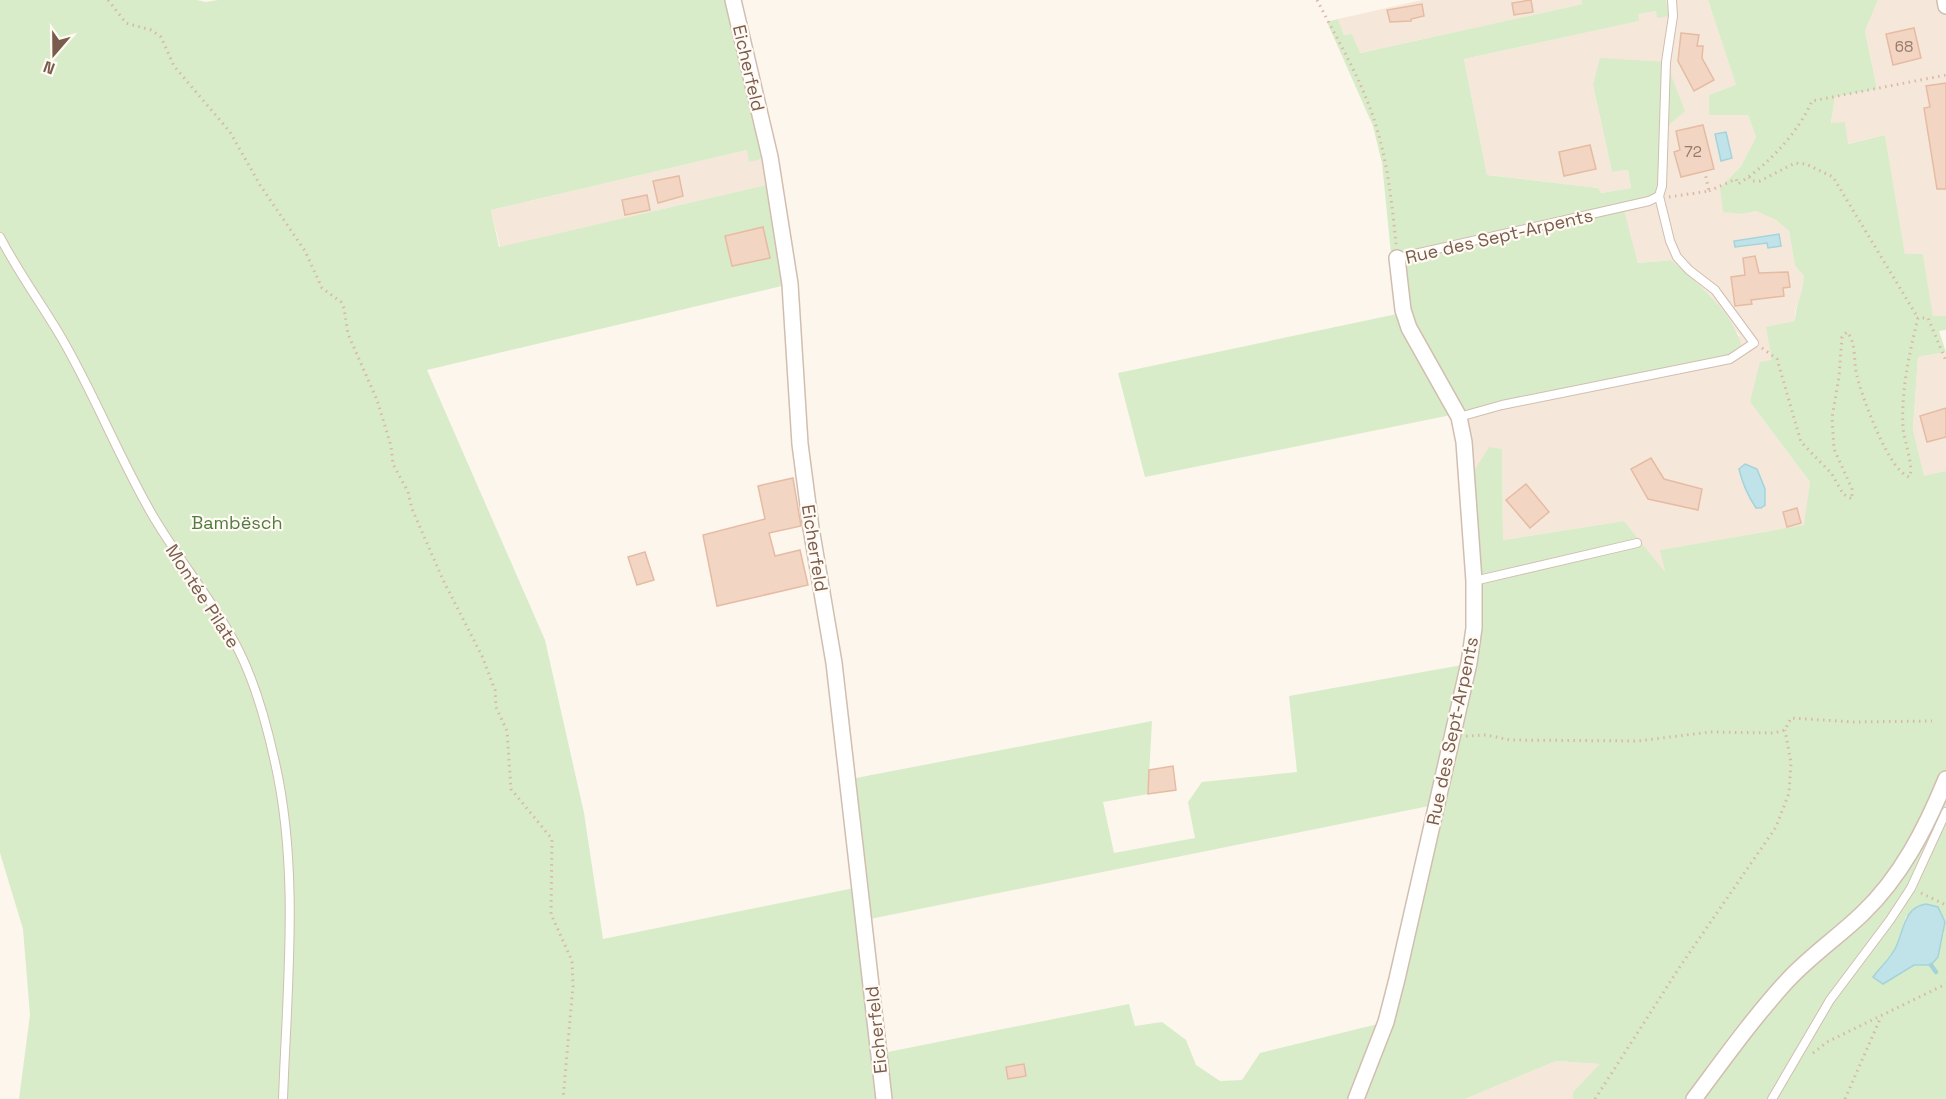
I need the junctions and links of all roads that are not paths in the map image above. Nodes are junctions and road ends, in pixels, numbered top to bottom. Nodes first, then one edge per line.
1 (733, 0) edge
2 (1672, 0) edge
3 (1945, 0) edge
4 (1946, 6) edge
5 (1659, 196) junction
6 (0, 237) edge
7 (1397, 258) joint
8 (1459, 417) junction
9 (1637, 543) dead end
10 (1474, 581) junction
11 (1946, 779) edge
12 (1946, 812) edge
13 (283, 1099) edge
14 (884, 1099) edge
15 (1356, 1099) edge
16 (1694, 1099) edge
17 (1772, 1099) edge

1 - 14 street, Eicherfeld
2 - 5 lane
3 - 4 street
5 - 7 lane, Rue des Sept-Arpents
5 - 8 lane
6 - 13 lane, Montée Pilate
7 - 8 street, Rue des Sept-Arpents
8 - 10 street, Rue des Sept-Arpents
9 - 10 lane
10 - 15 street, Rue des Sept-Arpents
11 - 16 street
12 - 17 lane

